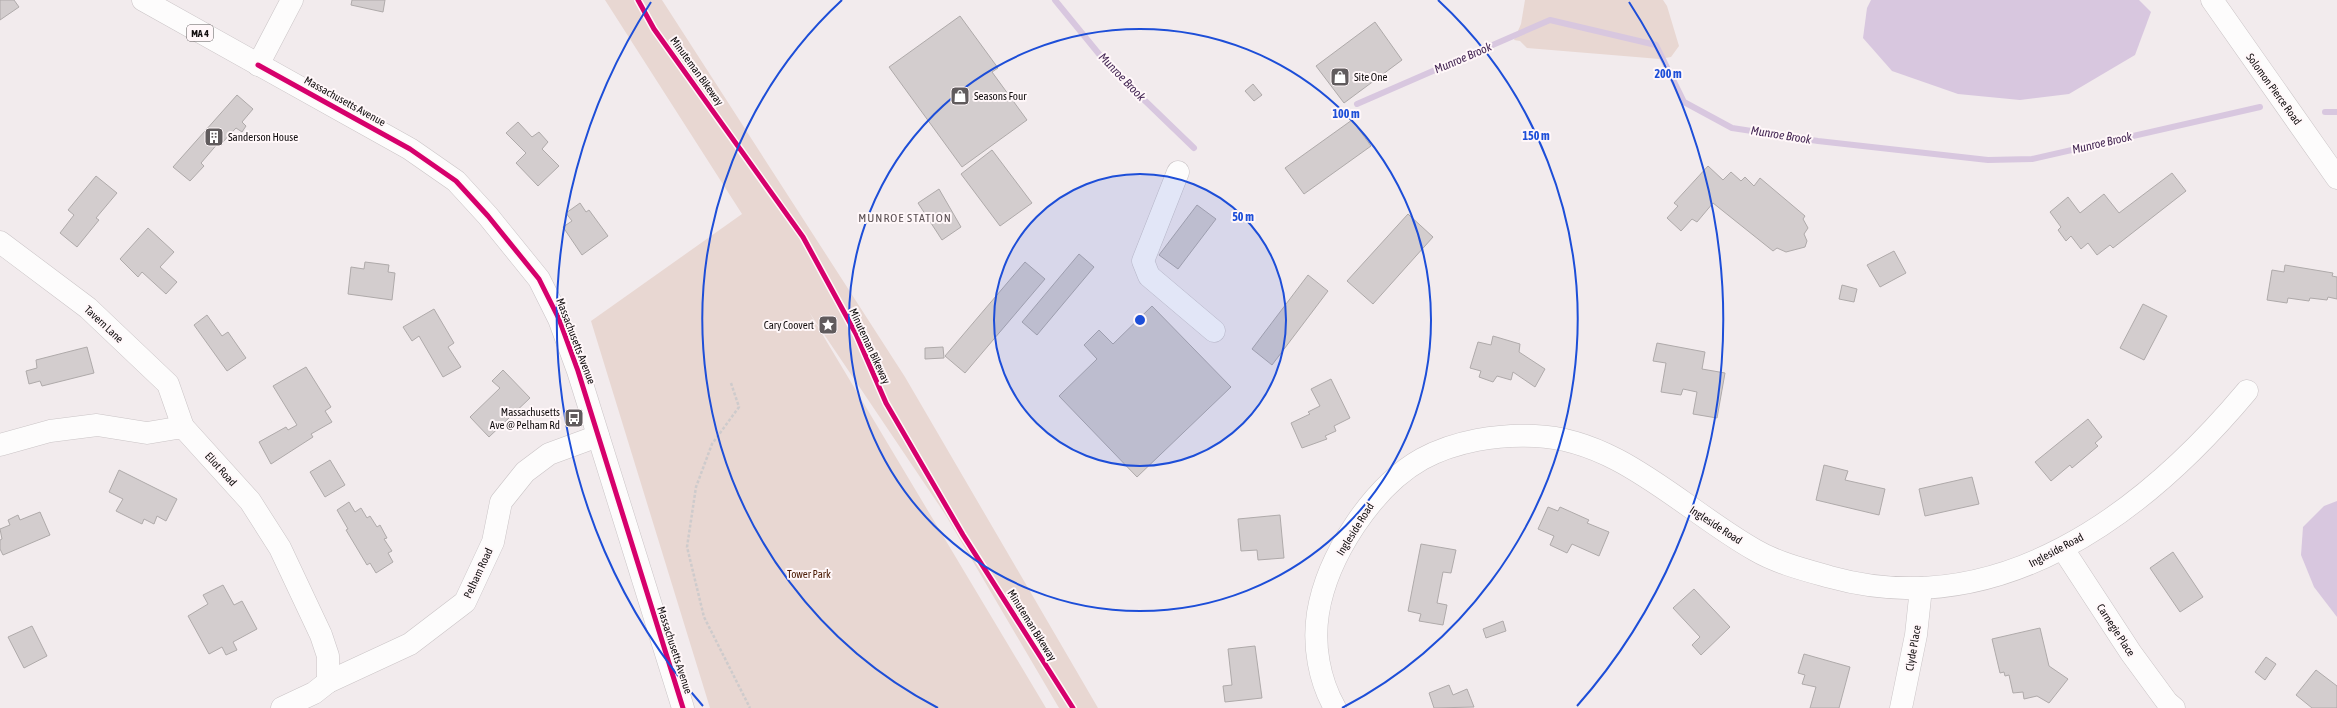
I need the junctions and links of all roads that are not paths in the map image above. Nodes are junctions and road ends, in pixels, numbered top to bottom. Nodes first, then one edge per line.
1 (143, 0) edge
2 (292, 0) edge
3 (2212, 0) edge
4 (258, 65) junction
5 (1178, 172) dead end
6 (2337, 178) edge
7 (0, 242) edge
8 (1214, 331) dead end
9 (2247, 391) dead end
10 (183, 427) junction
11 (598, 436) junction
12 (0, 445) edge
13 (2063, 549) junction
14 (1921, 588) junction
15 (328, 682) junction
16 (282, 708) edge
17 (683, 708) edge
18 (1335, 708) edge
19 (1901, 708) edge
20 (2174, 708) edge

1 - 4 street, Massachusetts Avenue / MA 4
2 - 4 street
3 - 6 street, Solomon Pierce Road
4 - 11 street, Massachusetts Avenue / MA 4
5 - 8 street
7 - 10 street, Tavern Lane
9 - 13 street, Ingleside Road
10 - 12 street
10 - 15 street, Eliot Road
11 - 15 street, Pelham Road
11 - 17 street, Massachusetts Avenue / MA 4
13 - 14 street, Ingleside Road
13 - 20 street, Carnegie Place
14 - 18 street, Ingleside Road
14 - 19 street, Clyde Place
15 - 16 street, Pelham Road

